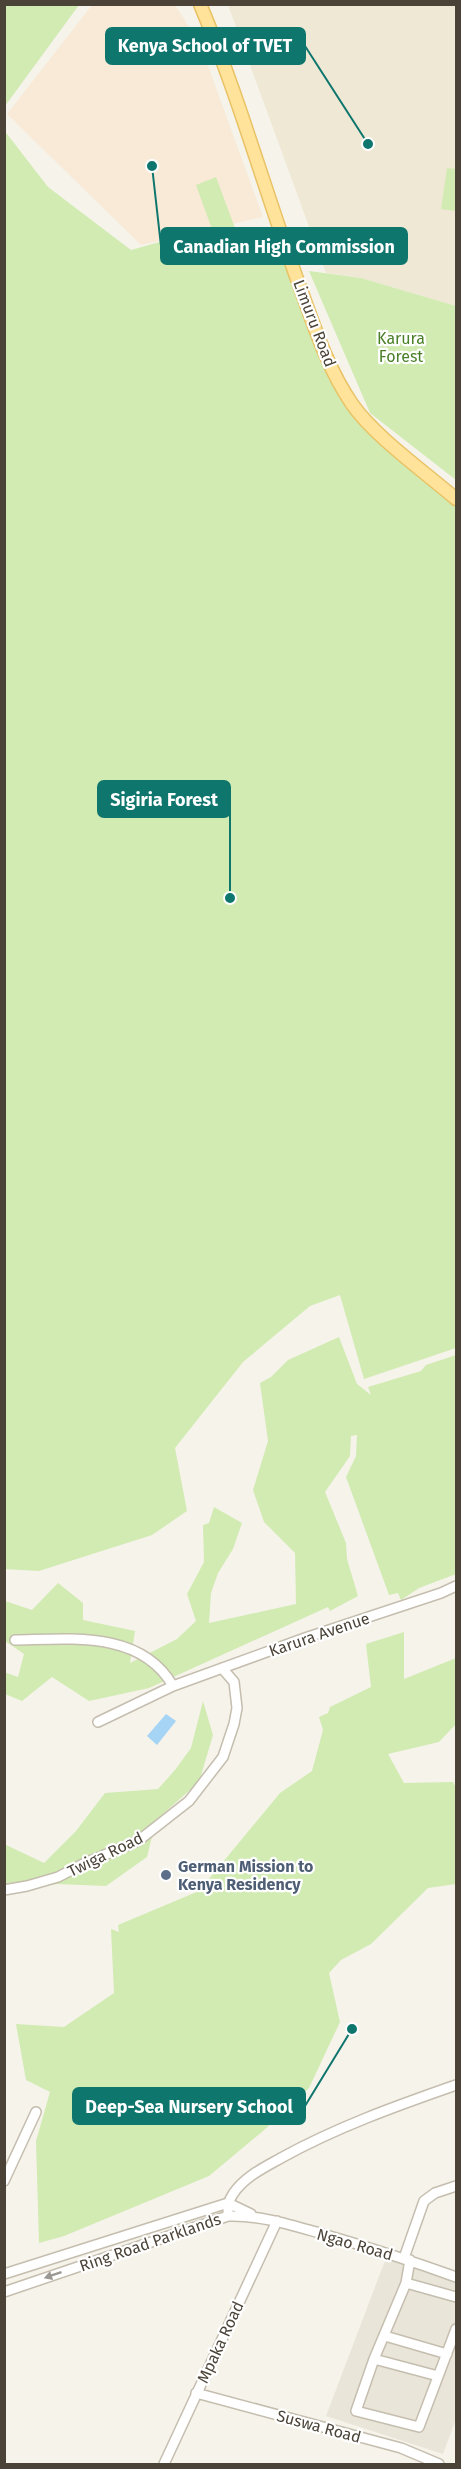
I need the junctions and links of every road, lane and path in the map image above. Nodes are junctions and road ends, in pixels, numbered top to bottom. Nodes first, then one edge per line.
1 (201, 4) edge
2 (456, 499) edge
3 (456, 1586) edge
4 (15, 1641) dead end
5 (222, 1668) junction
6 (177, 1685) junction
7 (98, 1722) dead end
8 (4, 1890) edge
9 (456, 2085) edge
10 (36, 2112) dead end
11 (4, 2181) edge
12 (456, 2186) edge
13 (228, 2203) junction
14 (228, 2216) junction
15 (253, 2216) junction
16 (277, 2221) junction
17 (407, 2259) junction
18 (4, 2274) edge
19 (456, 2277) edge
20 (406, 2283) junction
21 (4, 2292) edge
22 (456, 2297) edge
23 (456, 2329) edge
24 (385, 2336) junction
25 (447, 2354) junction
26 (374, 2359) junction
27 (438, 2376) junction
28 (196, 2393) junction
29 (164, 2464) edge
30 (440, 2464) edge

1 - 2 main road, Limuru Road
3 - 5 street, Karura Avenue
4 - 6 street
5 - 6 street, Karura Avenue
5 - 8 street, Twiga Road
6 - 7 street, Karura Avenue
9 - 13 street
10 - 11 street
12 - 17 street
13 - 14 street
13 - 15 street, Ring Road Parklands
13 - 18 street, Ring Road Parklands
14 - 15 street, Ring Road Parklands
14 -> 21 street, Ring Road Parklands
15 - 16 street, Ngao Road
16 - 17 street, Ngao Road
16 - 28 street, Mpaka Road
17 - 19 street, Ngao Road
17 - 20 street
20 - 22 street
20 - 24 street
23 - 25 street
24 - 25 street
24 - 26 street
25 - 27 street
26 - 27 street
26 - 27 street
28 - 29 street, Mpaka Road
28 - 30 street, Suswa Road

